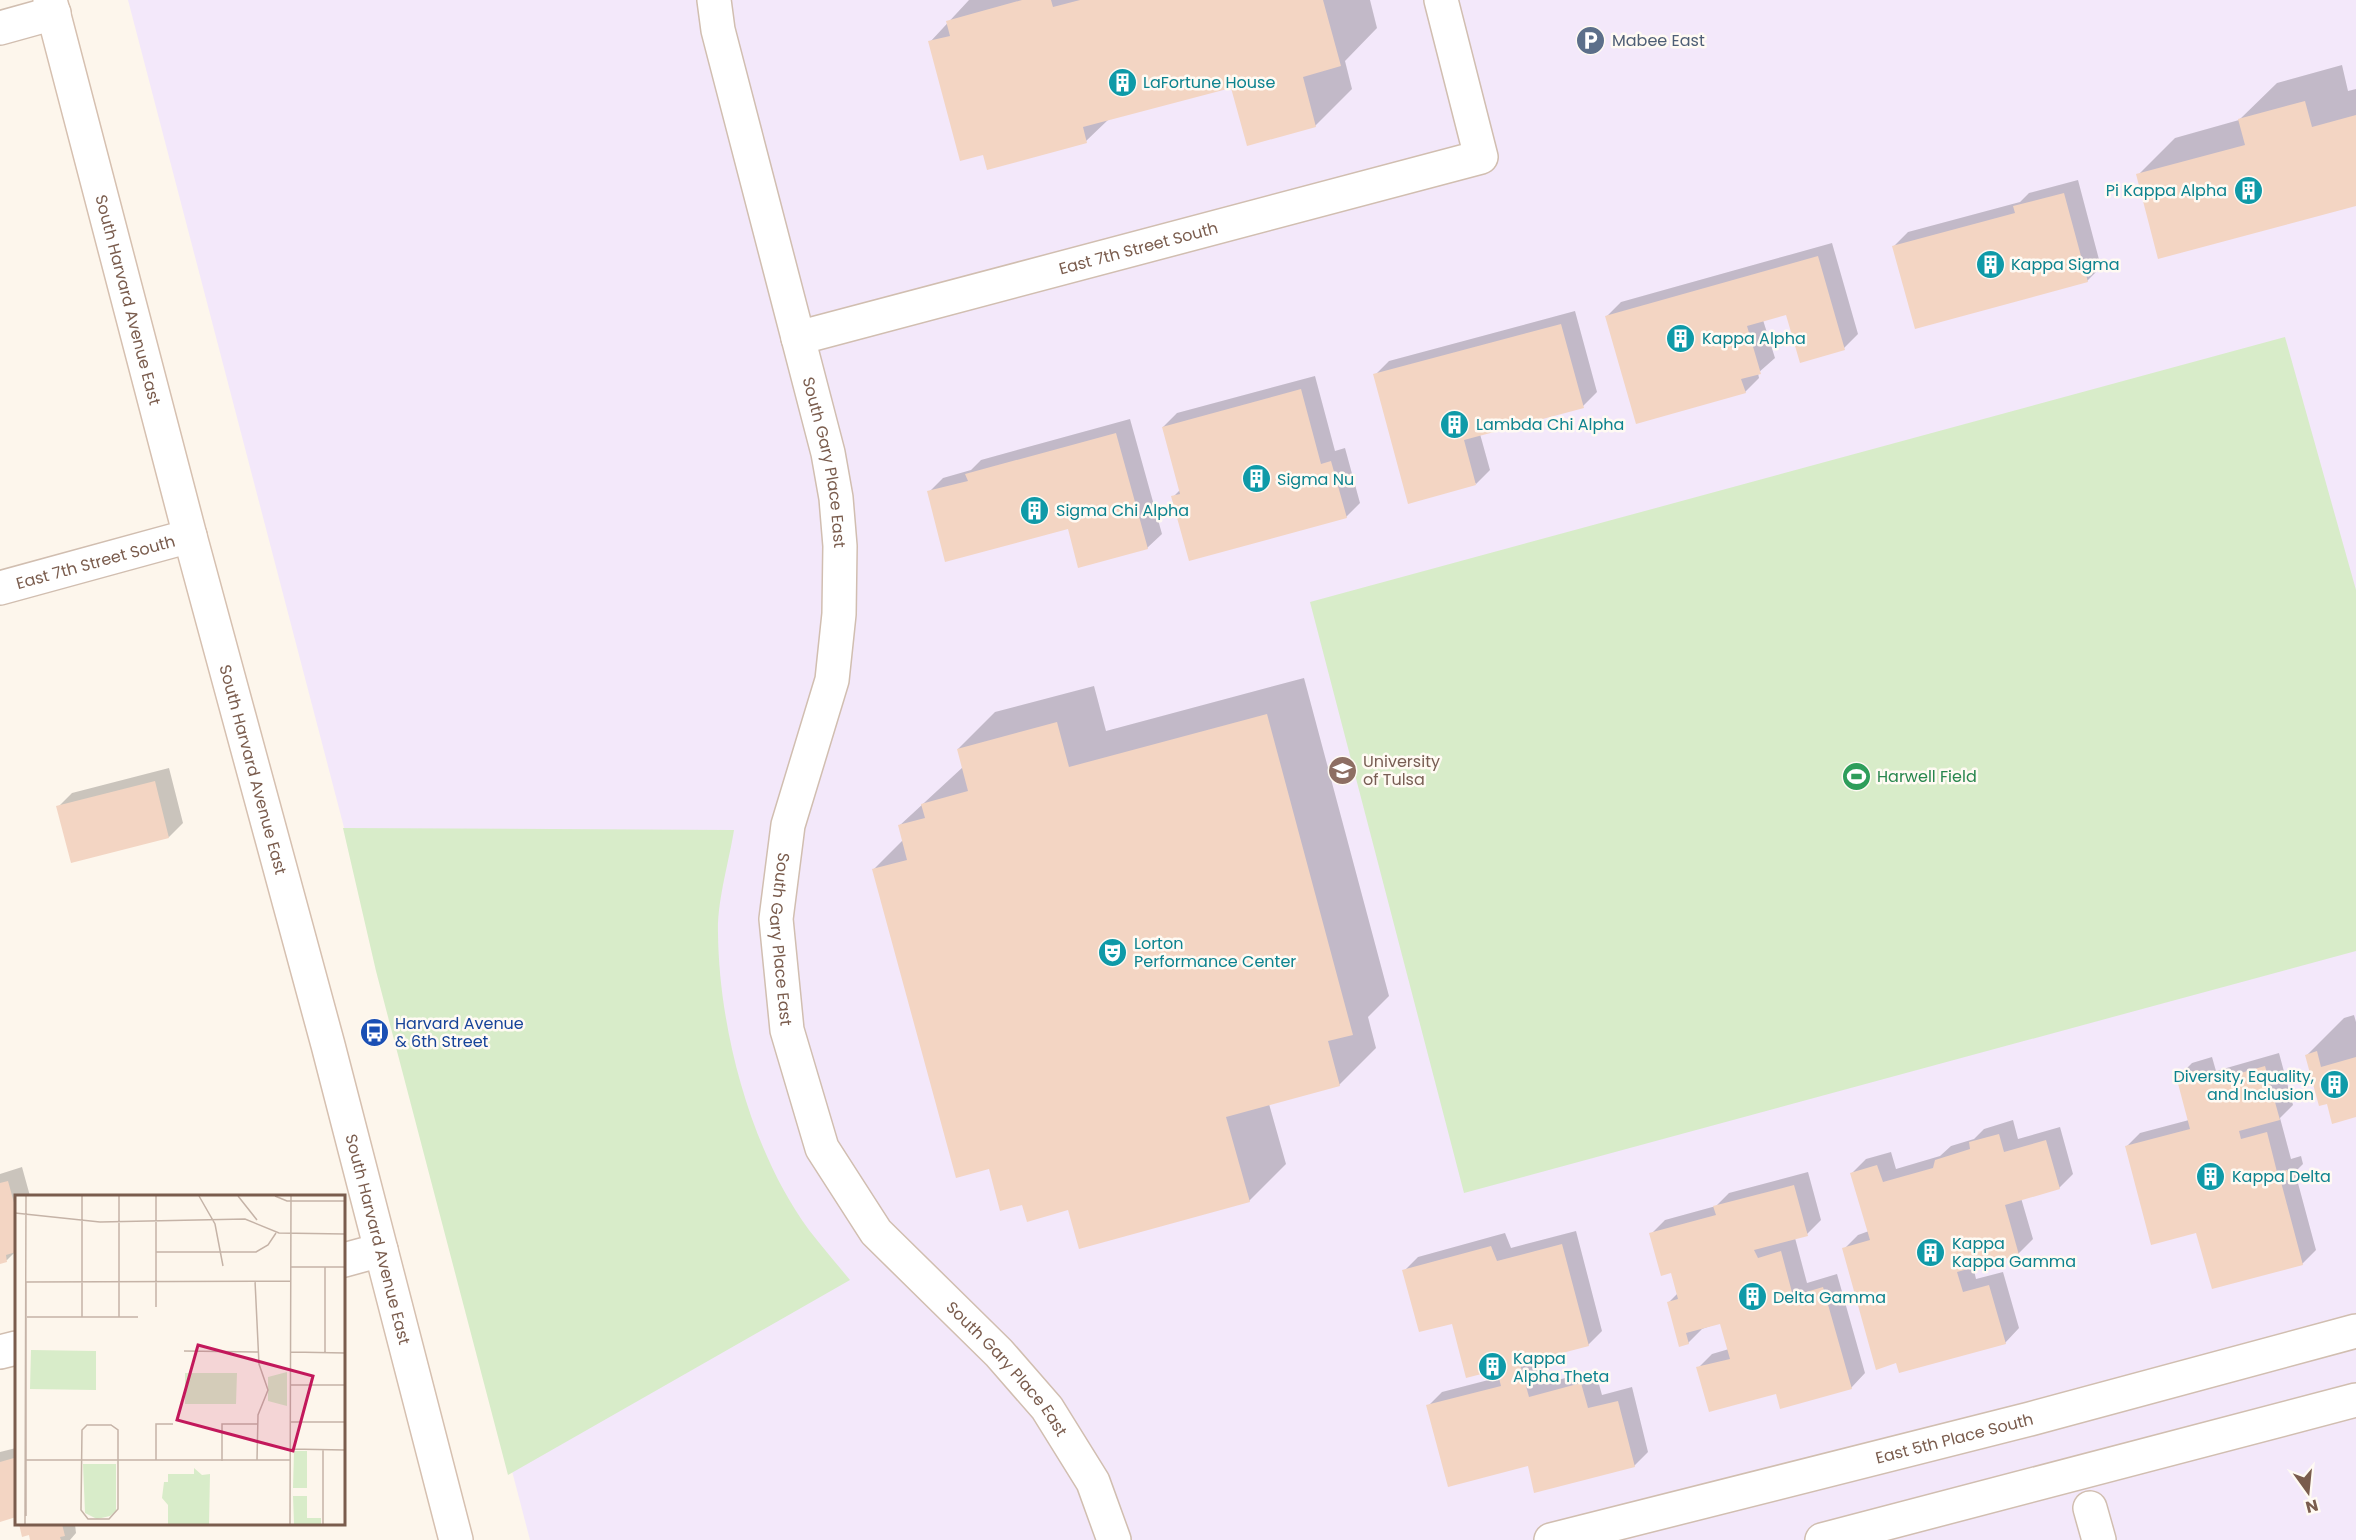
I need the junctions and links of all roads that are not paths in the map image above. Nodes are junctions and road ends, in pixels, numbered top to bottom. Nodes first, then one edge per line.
1 (714, 0) edge
2 (1441, 0) edge
3 (52, 7) edge
4 (0, 28) edge
5 (798, 338) junction
6 (190, 536) junction
7 (0, 588) edge
8 (381, 1250) junction
9 (345, 1260) edge
10 (2356, 1331) edge
11 (15, 1348) edge
12 (0, 1352) edge
13 (2356, 1400) edge
14 (2090, 1508) dead end
15 (456, 1540) edge
16 (1114, 1540) edge
17 (1551, 1540) edge
18 (1822, 1540) edge
19 (2099, 1540) edge

1 - 5 street, South Gary Place East
2 - 5 street, East 7th Street South
3 - 4 street
3 - 6 street, South Harvard Avenue East
5 - 16 street, South Gary Place East
6 - 7 street, East 7th Street South
6 - 8 street, South Harvard Avenue East
8 - 9 street
8 - 15 street, South Harvard Avenue East
10 - 17 street, East 5th Place South
11 - 12 street
13 - 18 street
14 - 19 street

